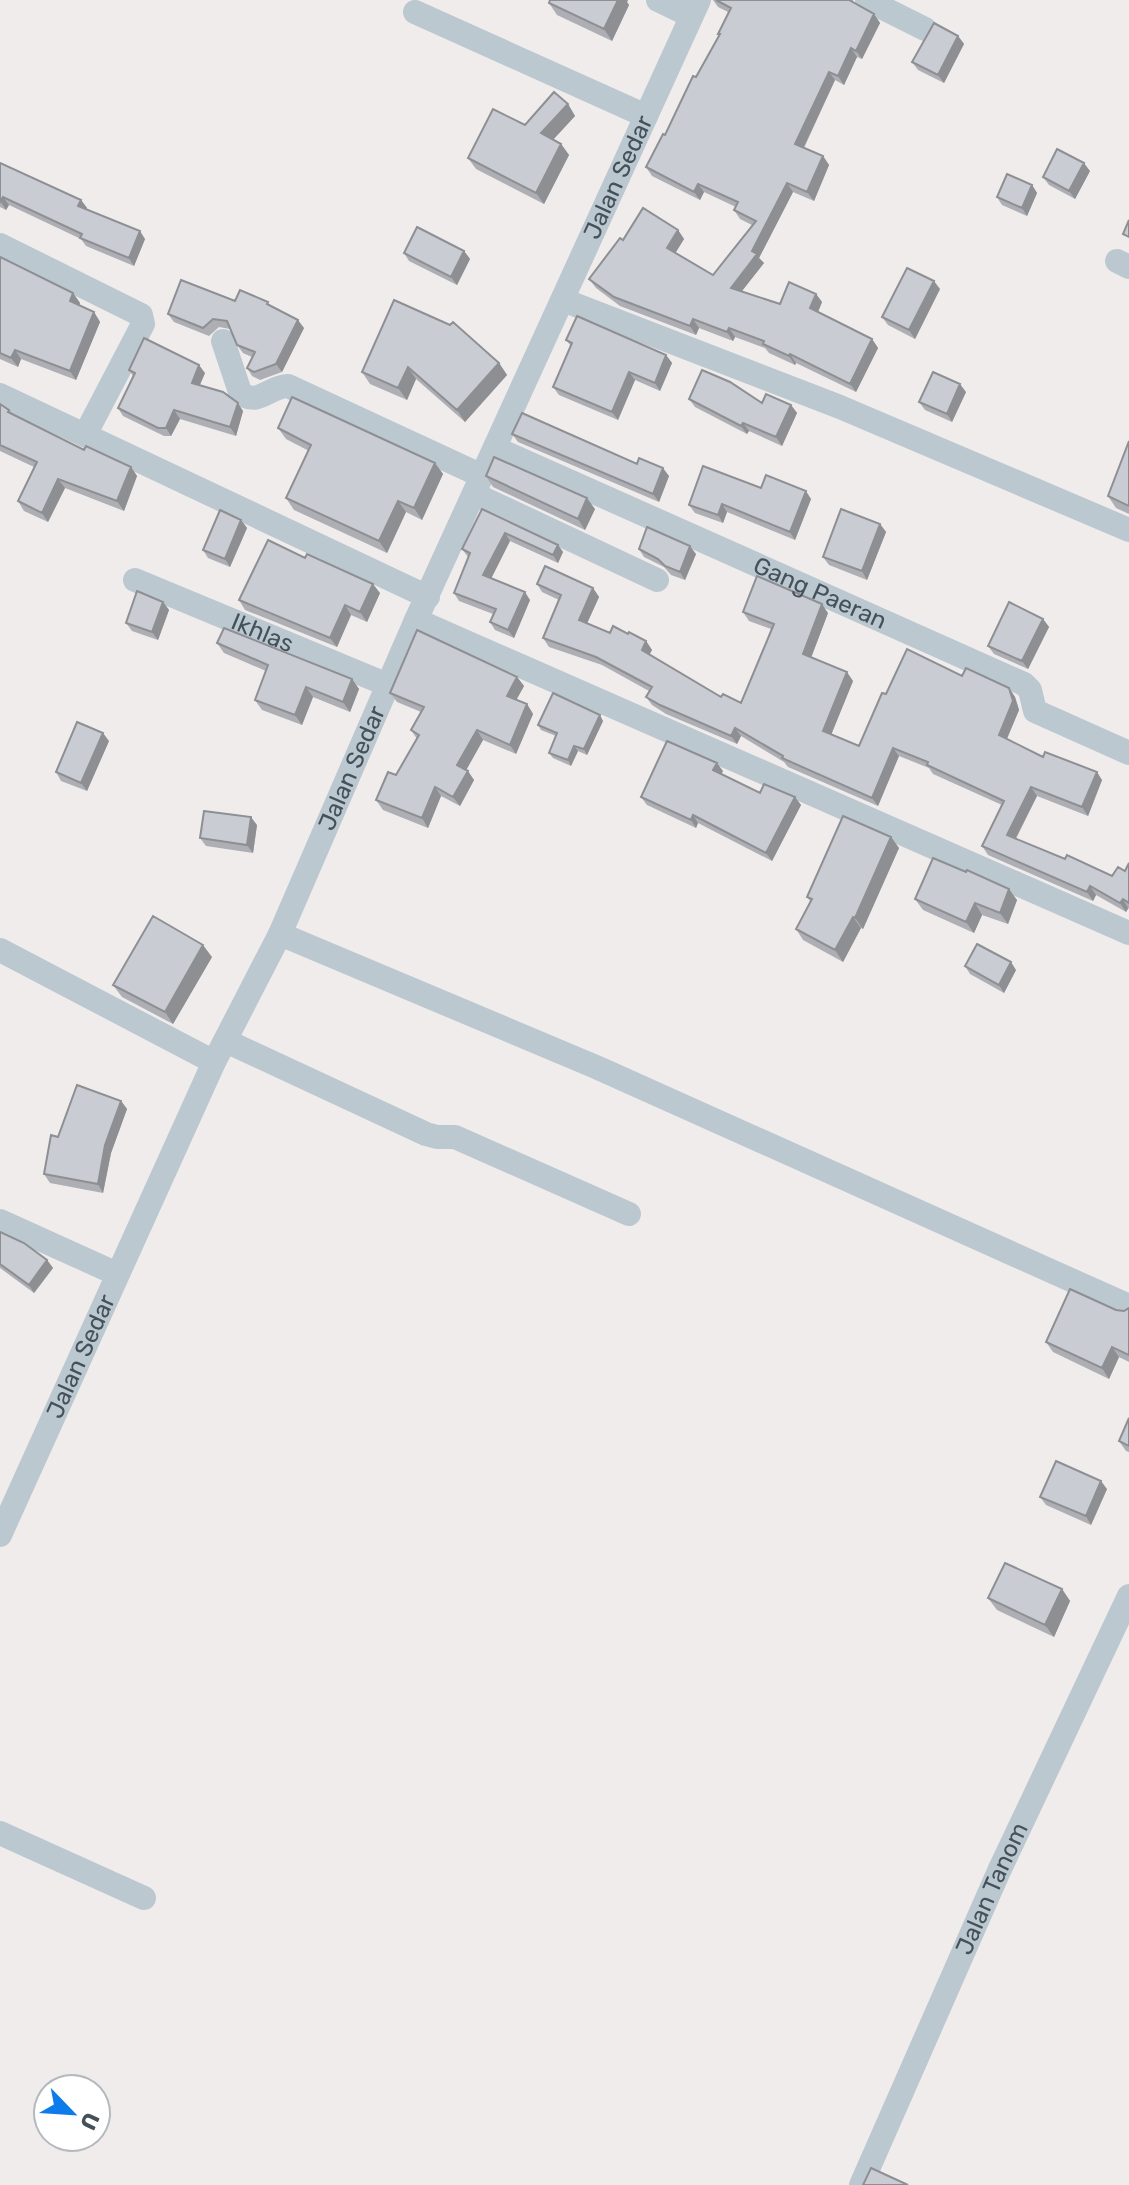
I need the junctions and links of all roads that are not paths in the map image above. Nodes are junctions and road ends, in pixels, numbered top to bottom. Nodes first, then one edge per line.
1 (658, 0) edge
2 (867, 0) edge
3 (695, 8) edge
4 (415, 12) dead end
5 (925, 29) dead end
6 (646, 116) junction
7 (0, 245) edge
8 (563, 300) junction
9 (223, 341) dead end
10 (0, 395) edge
11 (85, 435) junction
12 (495, 448) junction
13 (478, 485) junction
14 (1129, 530) edge
15 (135, 580) dead end
16 (657, 580) dead end
17 (428, 597) junction
18 (416, 620) junction
19 (388, 685) junction
20 (1129, 753) edge
21 (1129, 933) edge
22 (280, 934) junction
23 (0, 950) edge
24 (220, 1052) junction
25 (629, 1214) dead end
26 (0, 1221) edge
27 (117, 1274) junction
28 (1129, 1306) edge
29 (0, 1535) edge
30 (1129, 1596) edge
31 (0, 1833) edge
32 (144, 1898) dead end
33 (861, 2185) edge

1 - 3 street
2 - 5 street
3 - 6 street, Jalan Sedar
4 - 6 street
6 - 8 street, Jalan Sedar
7 - 11 street
8 - 12 street, Jalan Sedar
8 - 14 street
9 - 13 street
10 - 11 street
11 - 17 street
12 - 13 street, Jalan Sedar
12 - 20 street, Gang Paeran
13 - 16 street
13 - 17 street, Jalan Sedar
15 - 19 street, Ikhlas
17 - 18 street, Jalan Sedar
18 - 19 street, Jalan Sedar
18 - 21 street
19 - 22 street, Jalan Sedar
22 - 24 street, Jalan Sedar
22 - 28 street
23 - 24 street
24 - 25 street
24 - 27 street, Jalan Sedar
26 - 27 street
27 - 29 street, Jalan Sedar
30 - 33 street, Jalan Tanom
31 - 32 street

